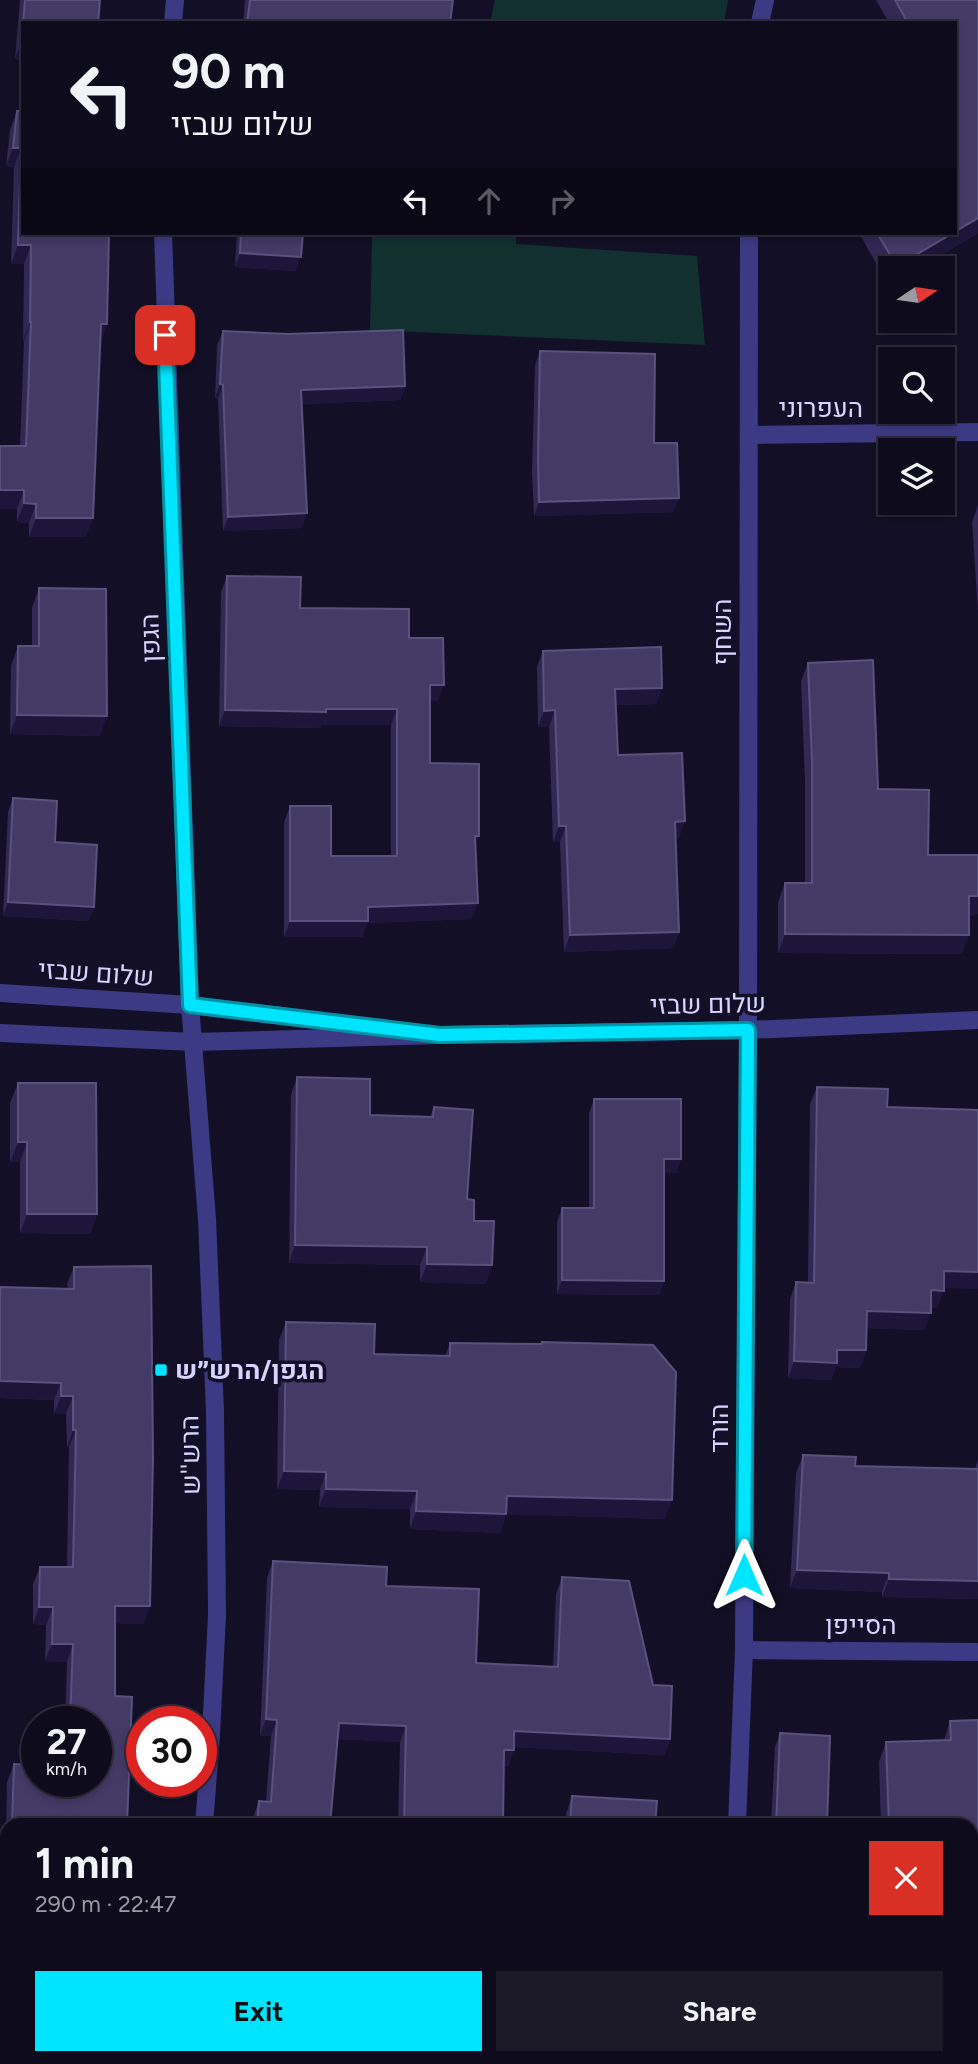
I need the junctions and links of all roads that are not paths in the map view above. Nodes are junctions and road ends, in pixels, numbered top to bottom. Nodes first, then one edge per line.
1 (175, 0) edge
2 (765, 0) edge
3 (173, 21) edge
4 (760, 21) edge
5 (163, 235) edge
6 (749, 235) edge
7 (978, 432) edge
8 (749, 435) junction
9 (0, 993) edge
10 (190, 1005) junction
11 (978, 1020) edge
12 (748, 1030) junction
13 (0, 1033) edge
14 (440, 1035) junction
15 (194, 1042) junction
16 (744, 1650) junction
17 (978, 1651) edge
18 (205, 1818) edge
19 (737, 1818) edge

1 - 3 street
2 - 4 street
5 - 10 street, הגפן
6 - 8 street, השחף
7 - 8 street, העפרוני
8 - 12 street, השחף
9 - 10 street, שלום שבזי
10 - 14 street, שלום שבזי
10 - 15 street, הגפן
11 - 12 street, שלום שבזי
12 - 14 street, שלום שבזי
12 - 16 street, הורד
13 - 15 street, שלום שבזי
14 - 15 street, שלום שבזי
15 - 18 street, הרש''ש
16 - 17 street, הסייפן
16 - 19 street, הורד

